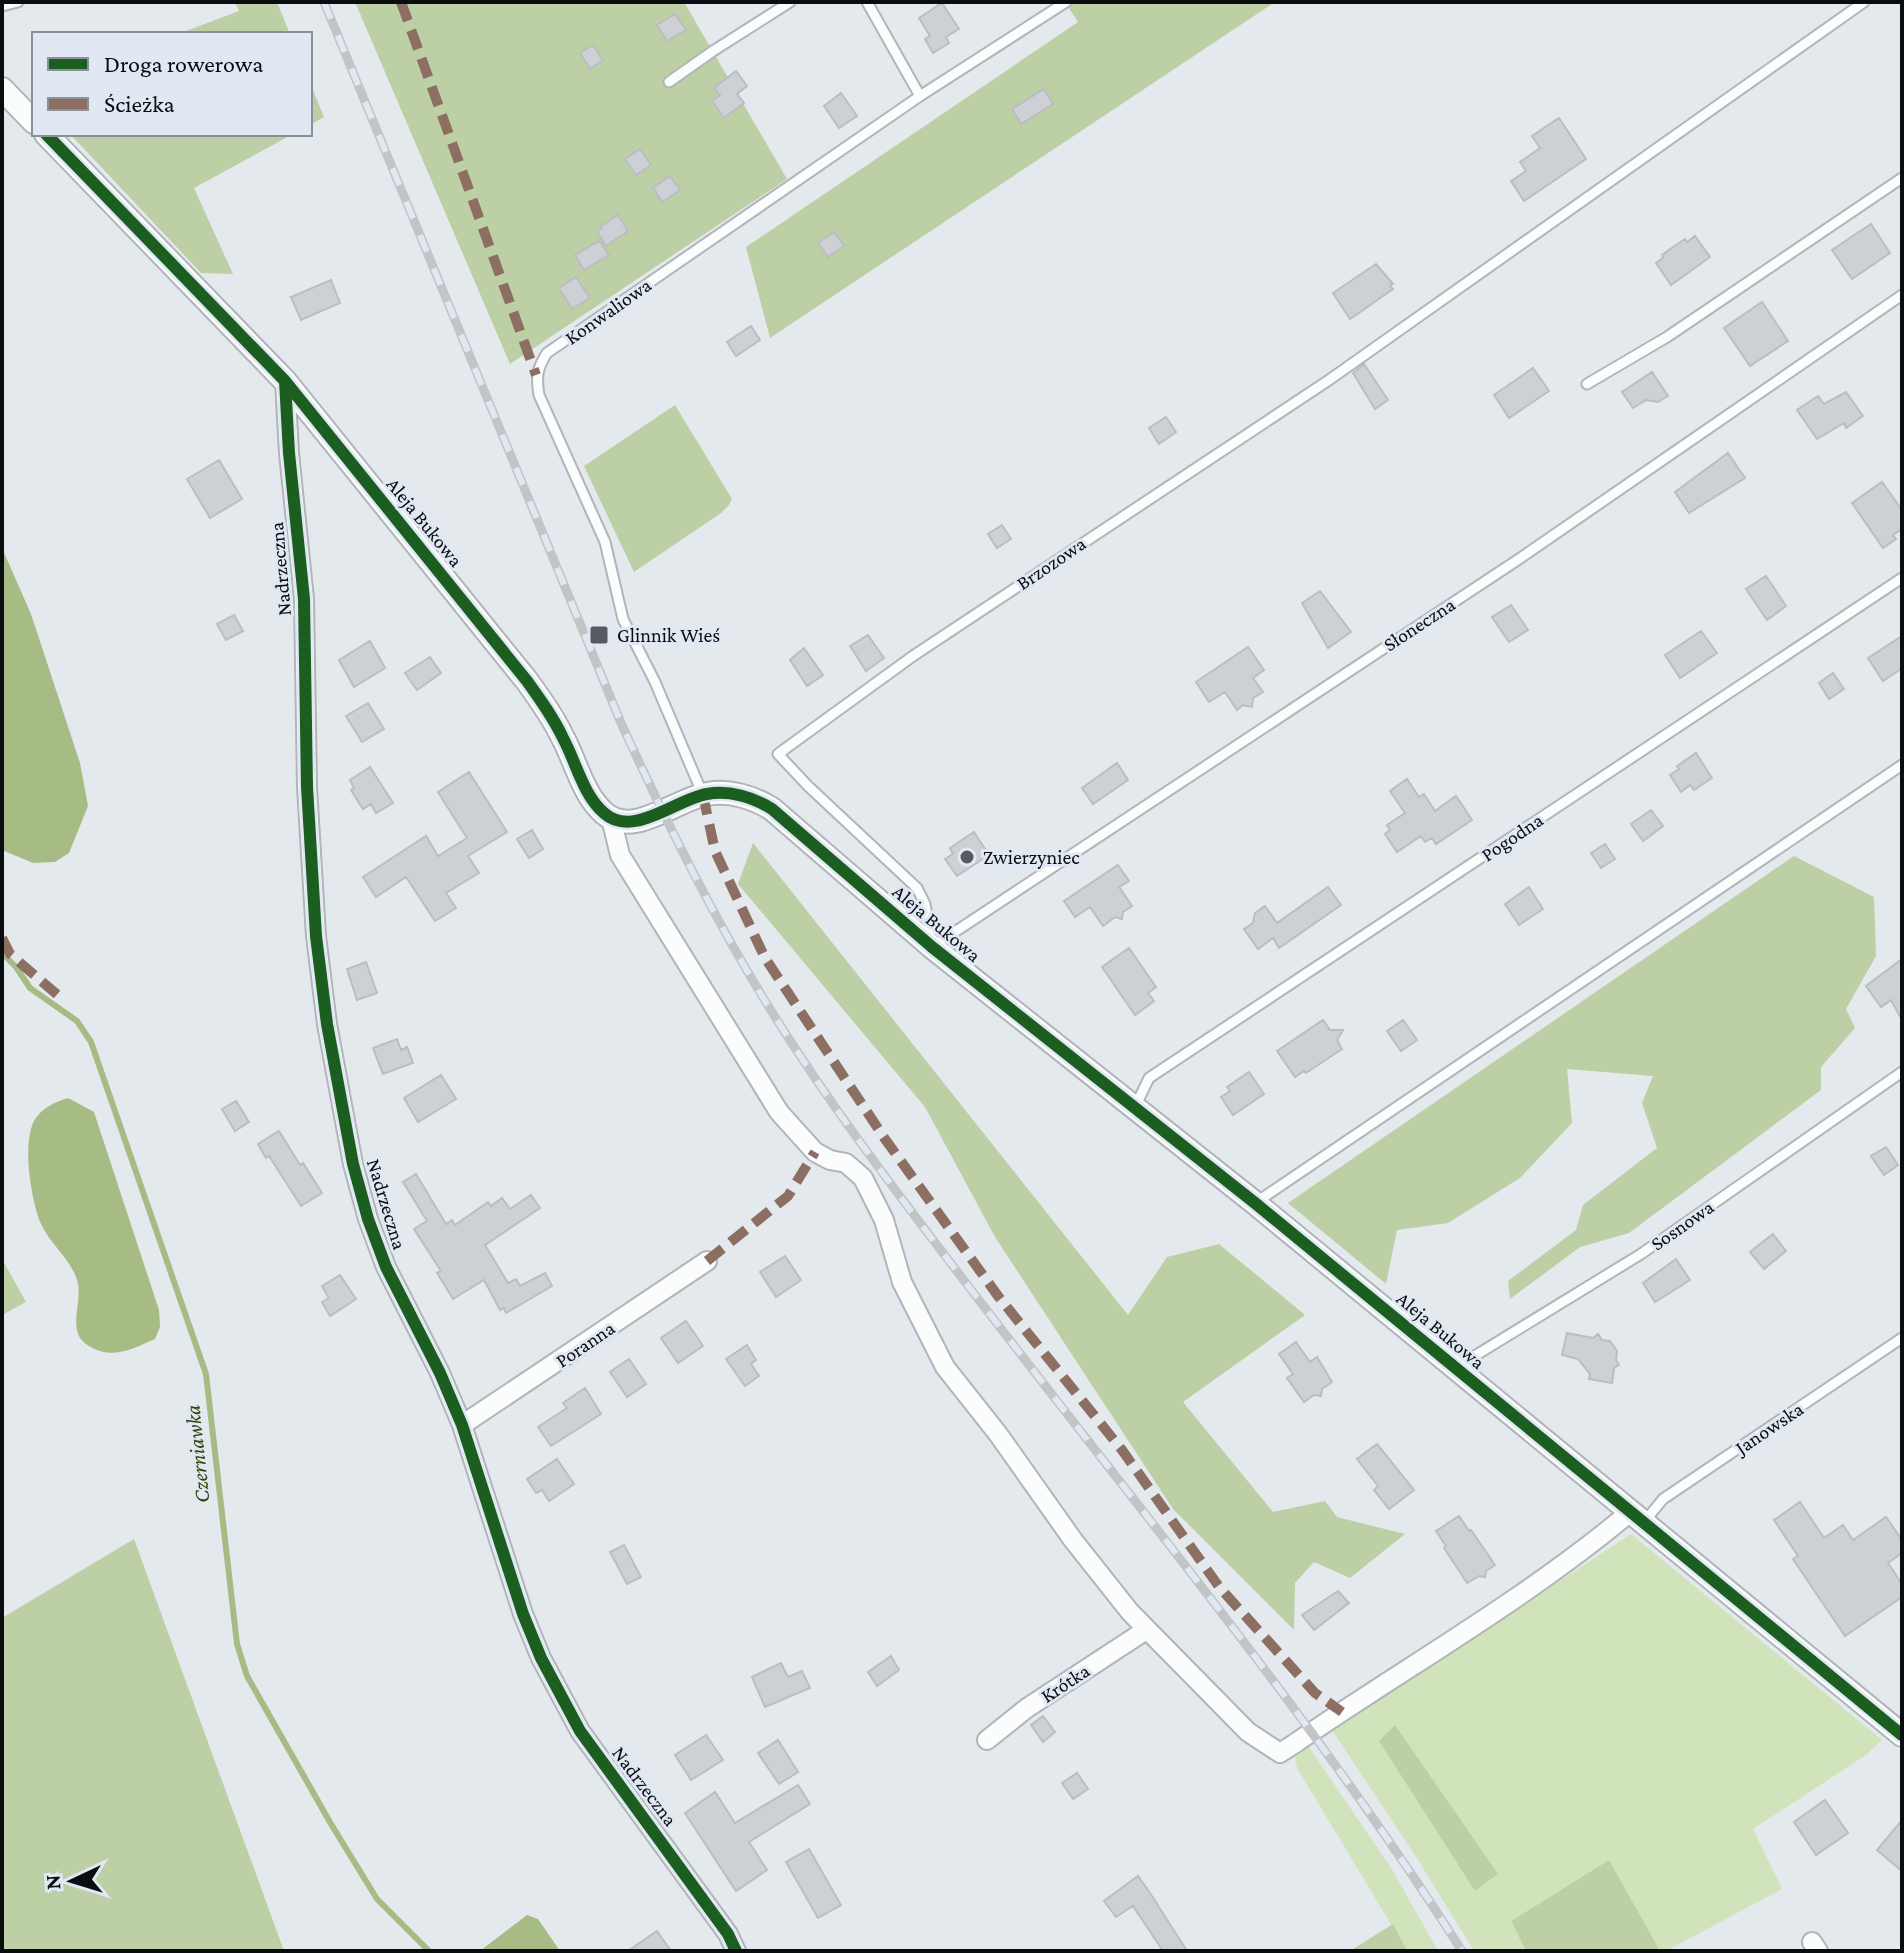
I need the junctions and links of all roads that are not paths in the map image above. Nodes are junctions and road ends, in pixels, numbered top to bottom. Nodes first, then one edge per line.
1 (18, 2) edge
2 (790, 2) edge
3 (867, 2) edge
4 (1066, 2) edge
5 (1864, 2) edge
6 (2, 6) edge
7 (669, 82) dead end
8 (2, 89) edge
9 (920, 96) junction
10 (32, 120) edge
11 (48, 136) edge
12 (1902, 178) edge
13 (1902, 295) edge
14 (285, 381) junction
15 (1587, 384) dead end
16 (1902, 578) edge
17 (1902, 765) edge
18 (703, 795) junction
19 (611, 818) junction
20 (932, 947) junction
21 (1902, 1072) edge
22 (1135, 1107) junction
23 (1255, 1203) junction
24 (707, 1261) dead end
25 (1902, 1338) edge
26 (1455, 1368) junction
27 (462, 1425) junction
28 (1636, 1519) junction
29 (1146, 1630) junction
30 (1902, 1735) edge
31 (987, 1740) dead end
32 (736, 1951) edge

1 - 6 lane
2 - 7 lane
3 - 9 lane
4 - 9 lane, Konwaliowa
5 - 20 lane, Brzozowa
8 - 10 street
9 - 18 lane, Konwaliowa
11 - 14 street, Aleja Bukowa
12 - 15 lane
13 - 20 lane, Słoneczna
14 - 19 street, Aleja Bukowa
14 - 27 street, Nadrzeczna
16 - 22 lane, Pogodna
17 - 23 lane
18 - 19 street, Aleja Bukowa
18 - 20 street, Aleja Bukowa
19 - 29 street
20 - 22 street, Aleja Bukowa
21 - 26 lane, Sosnowa
22 - 23 street, Aleja Bukowa
23 - 26 street, Aleja Bukowa
24 - 27 street, Poranna
25 - 28 lane, Janowska
26 - 28 street, Aleja Bukowa
27 - 32 street, Nadrzeczna
28 - 29 street
28 - 30 street, Aleja Bukowa
29 - 31 street, Krótka

